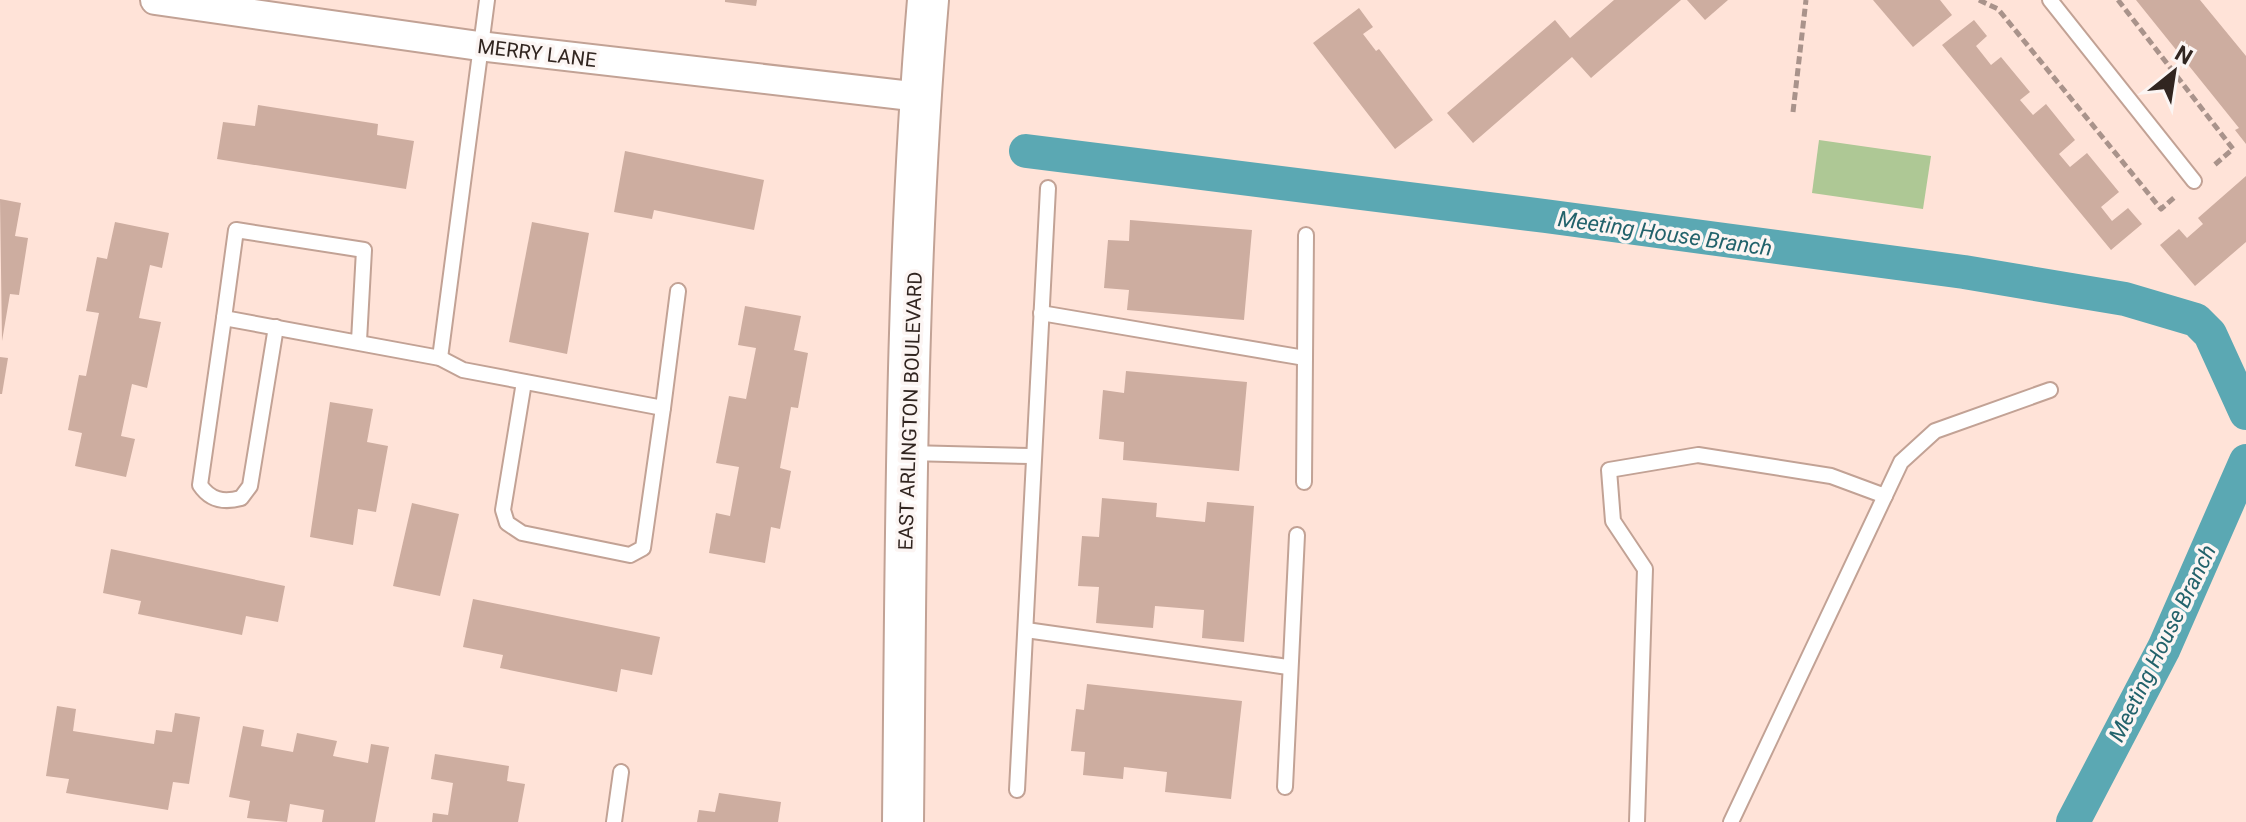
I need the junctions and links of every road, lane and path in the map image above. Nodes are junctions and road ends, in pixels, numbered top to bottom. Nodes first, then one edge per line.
1 (155, 0) edge
2 (487, 0) edge
3 (928, 0) edge
4 (1806, 0) edge
5 (2050, 0) edge
6 (479, 46) junction
7 (920, 97) junction
8 (1793, 112) dead end
9 (2194, 181) dead end
10 (1048, 188) dead end
11 (1306, 235) dead end
12 (678, 291) dead end
13 (1041, 313) junction
14 (224, 318) junction
15 (276, 327) junction
16 (359, 341) junction
17 (440, 358) junction
18 (1305, 358) junction
19 (524, 382) junction
20 (2050, 390) dead end
21 (663, 408) junction
22 (907, 453) junction
23 (1031, 456) junction
24 (1304, 482) dead end
25 (1885, 496) junction
26 (1297, 535) dead end
27 (1026, 630) junction
28 (1288, 667) junction
29 (621, 772) dead end
30 (1285, 787) dead end
31 (1017, 790) dead end
32 (614, 822) edge
33 (903, 822) edge
34 (1637, 822) edge
35 (1731, 822) edge

1 - 6 street, MERRY LANE
2 - 6 lane
3 - 7 main road, EAST ARLINGTON BOULEVARD
4 - 8 path
5 - 9 lane
6 - 7 street, MERRY LANE
6 - 17 lane
7 - 22 main road, EAST ARLINGTON BOULEVARD
10 - 13 lane
11 - 18 lane
12 - 21 lane
13 - 18 lane
13 - 23 lane
14 - 15 lane
14 - 15 lane
14 - 16 lane
15 - 16 lane
16 - 17 lane
17 - 19 lane
18 - 24 lane
19 - 21 lane
19 - 21 lane
20 - 25 lane
22 - 23 lane
22 - 33 main road, EAST ARLINGTON BOULEVARD
23 - 27 lane
25 - 34 lane
25 - 35 lane
26 - 28 lane
27 - 28 lane
27 - 31 lane
28 - 30 lane
29 - 32 lane

